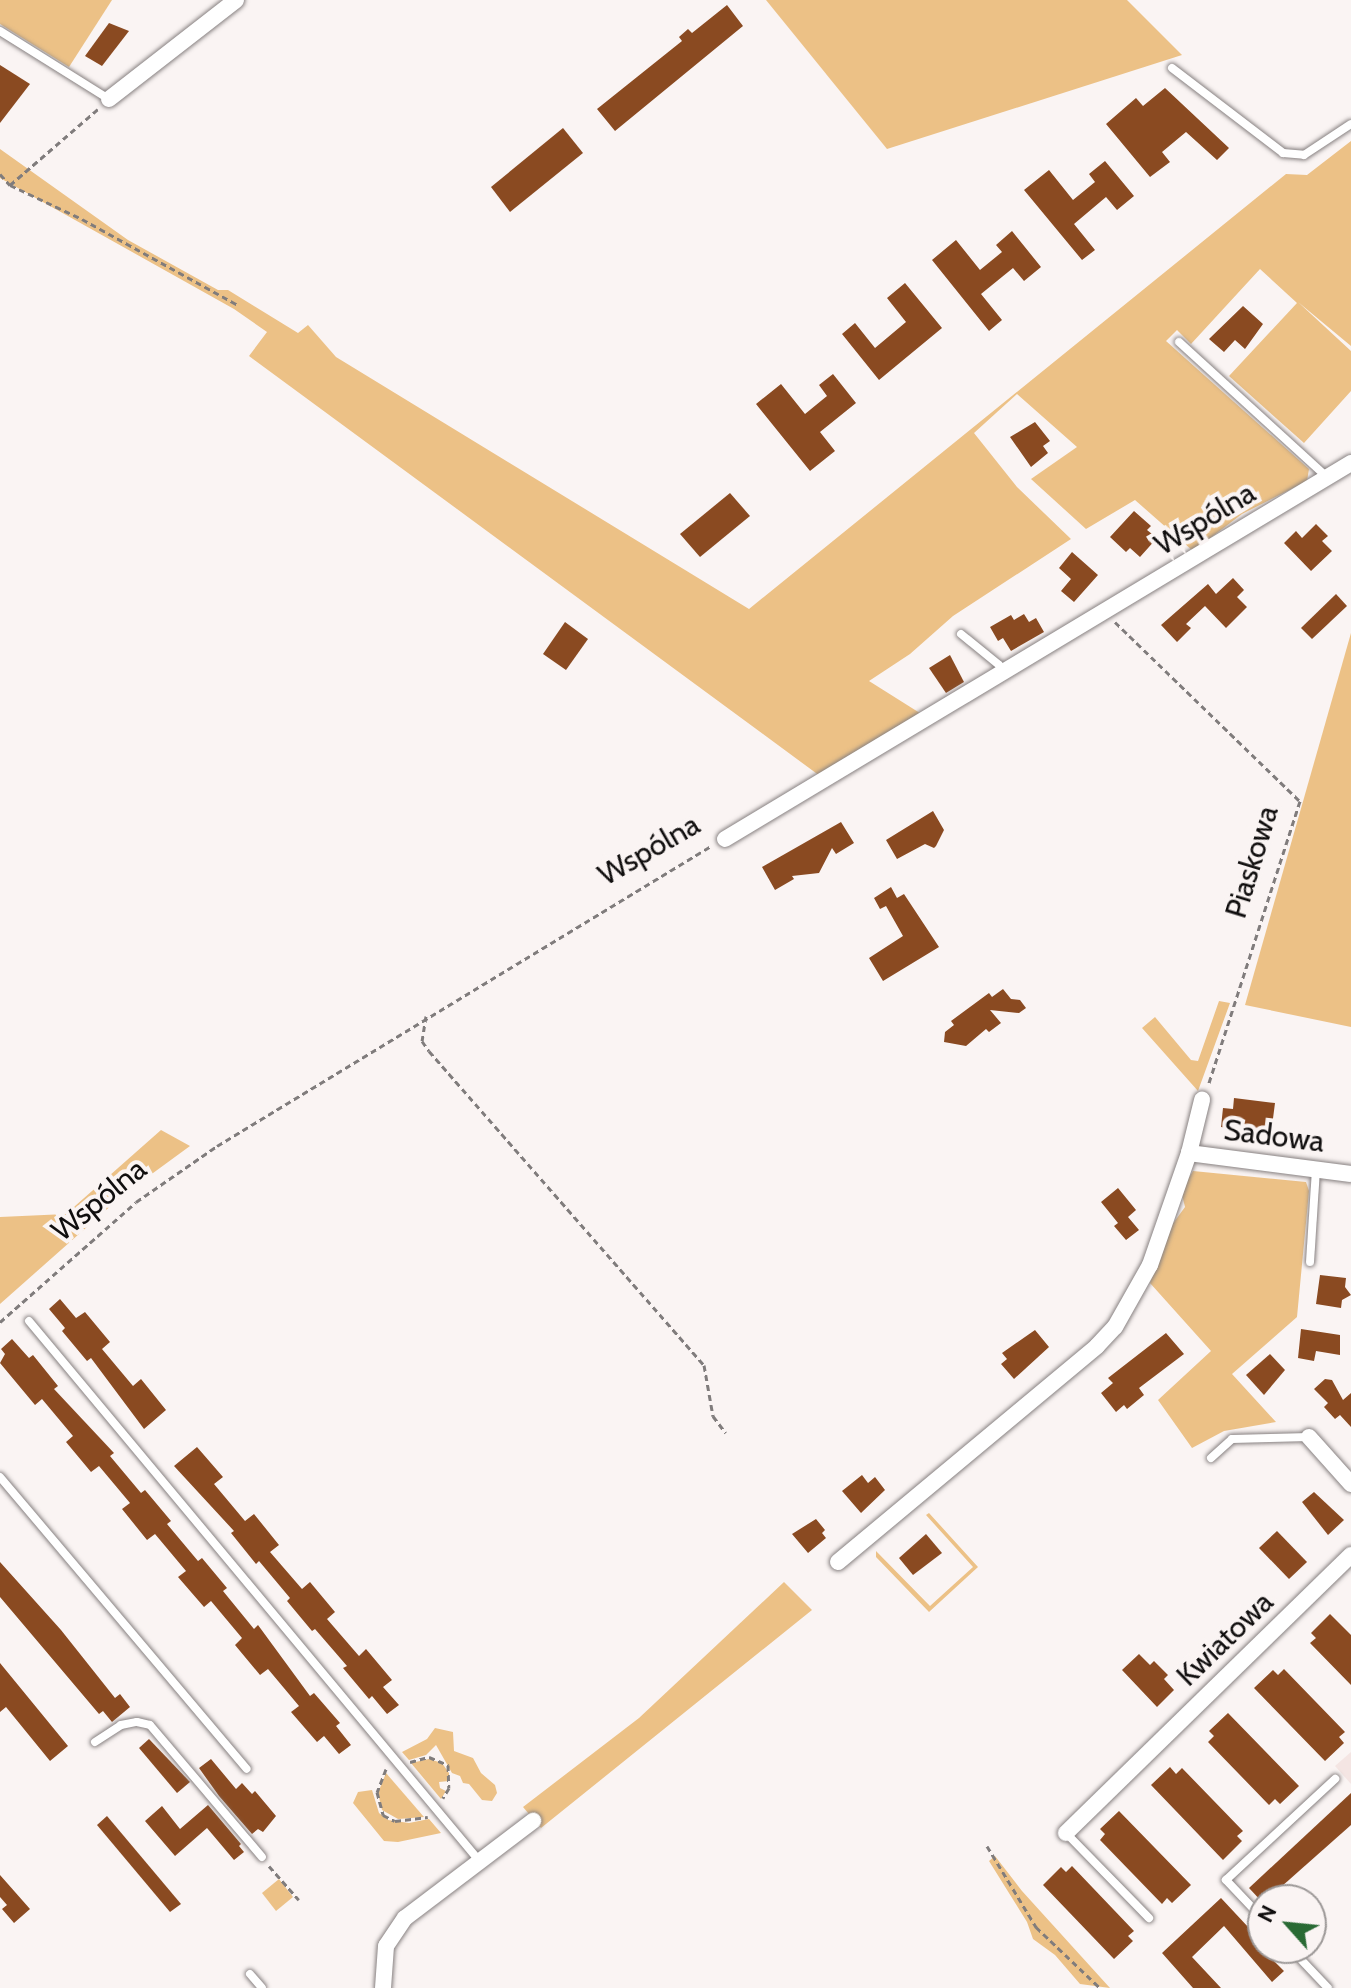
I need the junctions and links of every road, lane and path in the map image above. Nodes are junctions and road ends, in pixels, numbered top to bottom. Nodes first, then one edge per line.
1 (236, 0) edge
2 (0, 31) edge
3 (1172, 68) dead end
4 (109, 99) junction
5 (1351, 124) edge
6 (0, 174) edge
7 (10, 185) junction
8 (238, 305) dead end
9 (1179, 342) dead end
10 (1351, 463) edge
11 (1328, 477) junction
12 (1105, 612) junction
13 (961, 634) dead end
14 (1004, 673) junction
15 (725, 839) joint
16 (426, 1016) junction
17 (1202, 1100) joint
18 (1189, 1153) junction
19 (1317, 1169) junction
20 (1351, 1174) edge
21 (1310, 1262) dead end
22 (11, 1313) junction
23 (16, 1320) dead end
24 (29, 1321) dead end
25 (0, 1322) edge
26 (726, 1433) dead end
27 (1309, 1437) joint
28 (1211, 1458) dead end
29 (0, 1477) edge
30 (1351, 1484) edge
31 (1351, 1555) edge
32 (838, 1562) dead end
33 (95, 1742) dead end
34 (395, 1759) junction
35 (403, 1768) junction
36 (247, 1769) dead end
37 (1335, 1779) dead end
38 (437, 1809) junction
39 (533, 1821) dead end
40 (1066, 1833) joint
41 (987, 1846) dead end
42 (262, 1857) joint
43 (481, 1864) junction
44 (299, 1900) dead end
45 (1247, 1902) edge
46 (1149, 1918) dead end
47 (1305, 1964) edge
48 (250, 1974) dead end
49 (262, 1988) edge
50 (383, 1988) edge
51 (1100, 1988) edge
52 (1328, 1988) edge

1 - 4 street
2 - 4 lane
3 - 5 lane
4 - 7 path
6 - 7 path
7 - 8 path
9 - 11 lane
10 - 11 street, Wspólna
11 - 12 street, Wspólna
12 - 14 street, Wspólna
12 - 17 path, Piaskowa
13 - 14 lane
14 - 15 street, Wspólna
15 - 16 path, Wspólna
16 - 22 path, Wspólna
16 - 26 path
17 - 18 street
18 - 19 street, Sadowa
18 - 32 street
19 - 20 street, Sadowa
19 - 21 lane
22 - 23 path
22 - 25 path, Wspólna
24 - 34 lane
27 - 28 lane
27 - 30 street
29 - 36 lane
31 - 40 street, Kwiatowa
33 - 42 lane
34 - 35 lane
34 - 38 path
35 - 38 lane
35 - 38 path
37 - 45 lane
38 - 43 lane
39 - 43 street
40 - 46 lane
41 - 51 path
42 - 44 path
43 - 50 street
47 - 52 lane
48 - 49 lane

